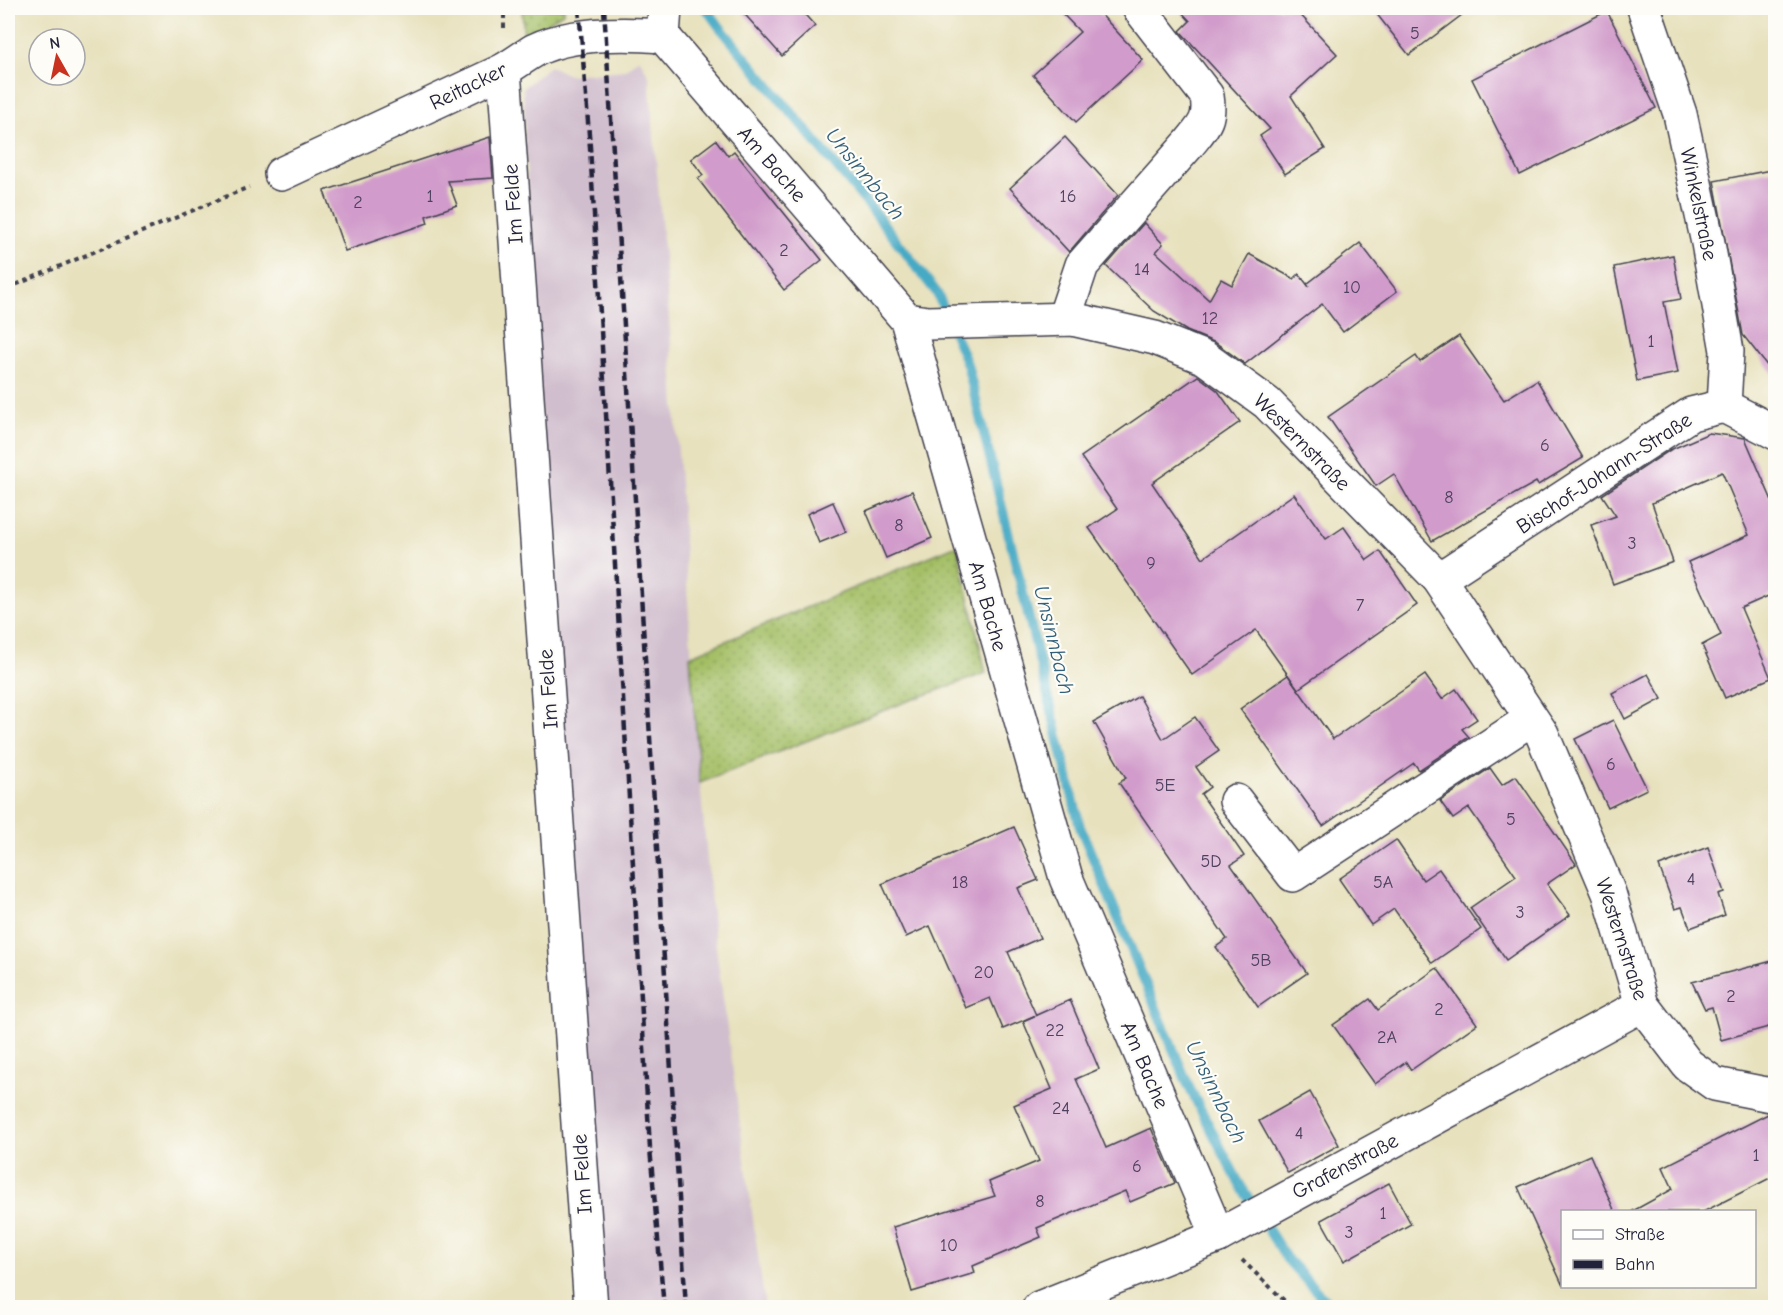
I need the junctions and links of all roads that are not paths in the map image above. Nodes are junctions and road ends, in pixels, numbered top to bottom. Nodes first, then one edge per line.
1 (1139, 8) edge
2 (1644, 8) edge
3 (664, 22) edge
4 (504, 70) junction
5 (280, 174) road end
6 (1064, 319) junction
7 (917, 321) junction
8 (1724, 406) junction
9 (1776, 434) edge
10 (1438, 579) junction
11 (1531, 719) junction
12 (1236, 801) dead end
13 (1642, 1005) junction
14 (1776, 1096) edge
15 (1230, 1229) junction
16 (591, 1308) edge
17 (1039, 1308) edge

1 - 6 street
2 - 8 street, Winkelstraße
3 - 4 street, Reitacker
3 - 7 street, Am Bache
4 - 5 street, Reitacker
4 - 16 street, Im Felde
6 - 7 street, Westernstraße
6 - 10 street, Westernstraße
7 - 15 street, Am Bache
8 - 9 street
8 - 10 street, Bischof-Johann-Straße
10 - 11 street, Westernstraße
11 - 12 street
11 - 13 street, Westernstraße
13 - 14 street, Westernstraße
13 - 15 street, Grafenstraße
15 - 17 street, Grafenstraße

